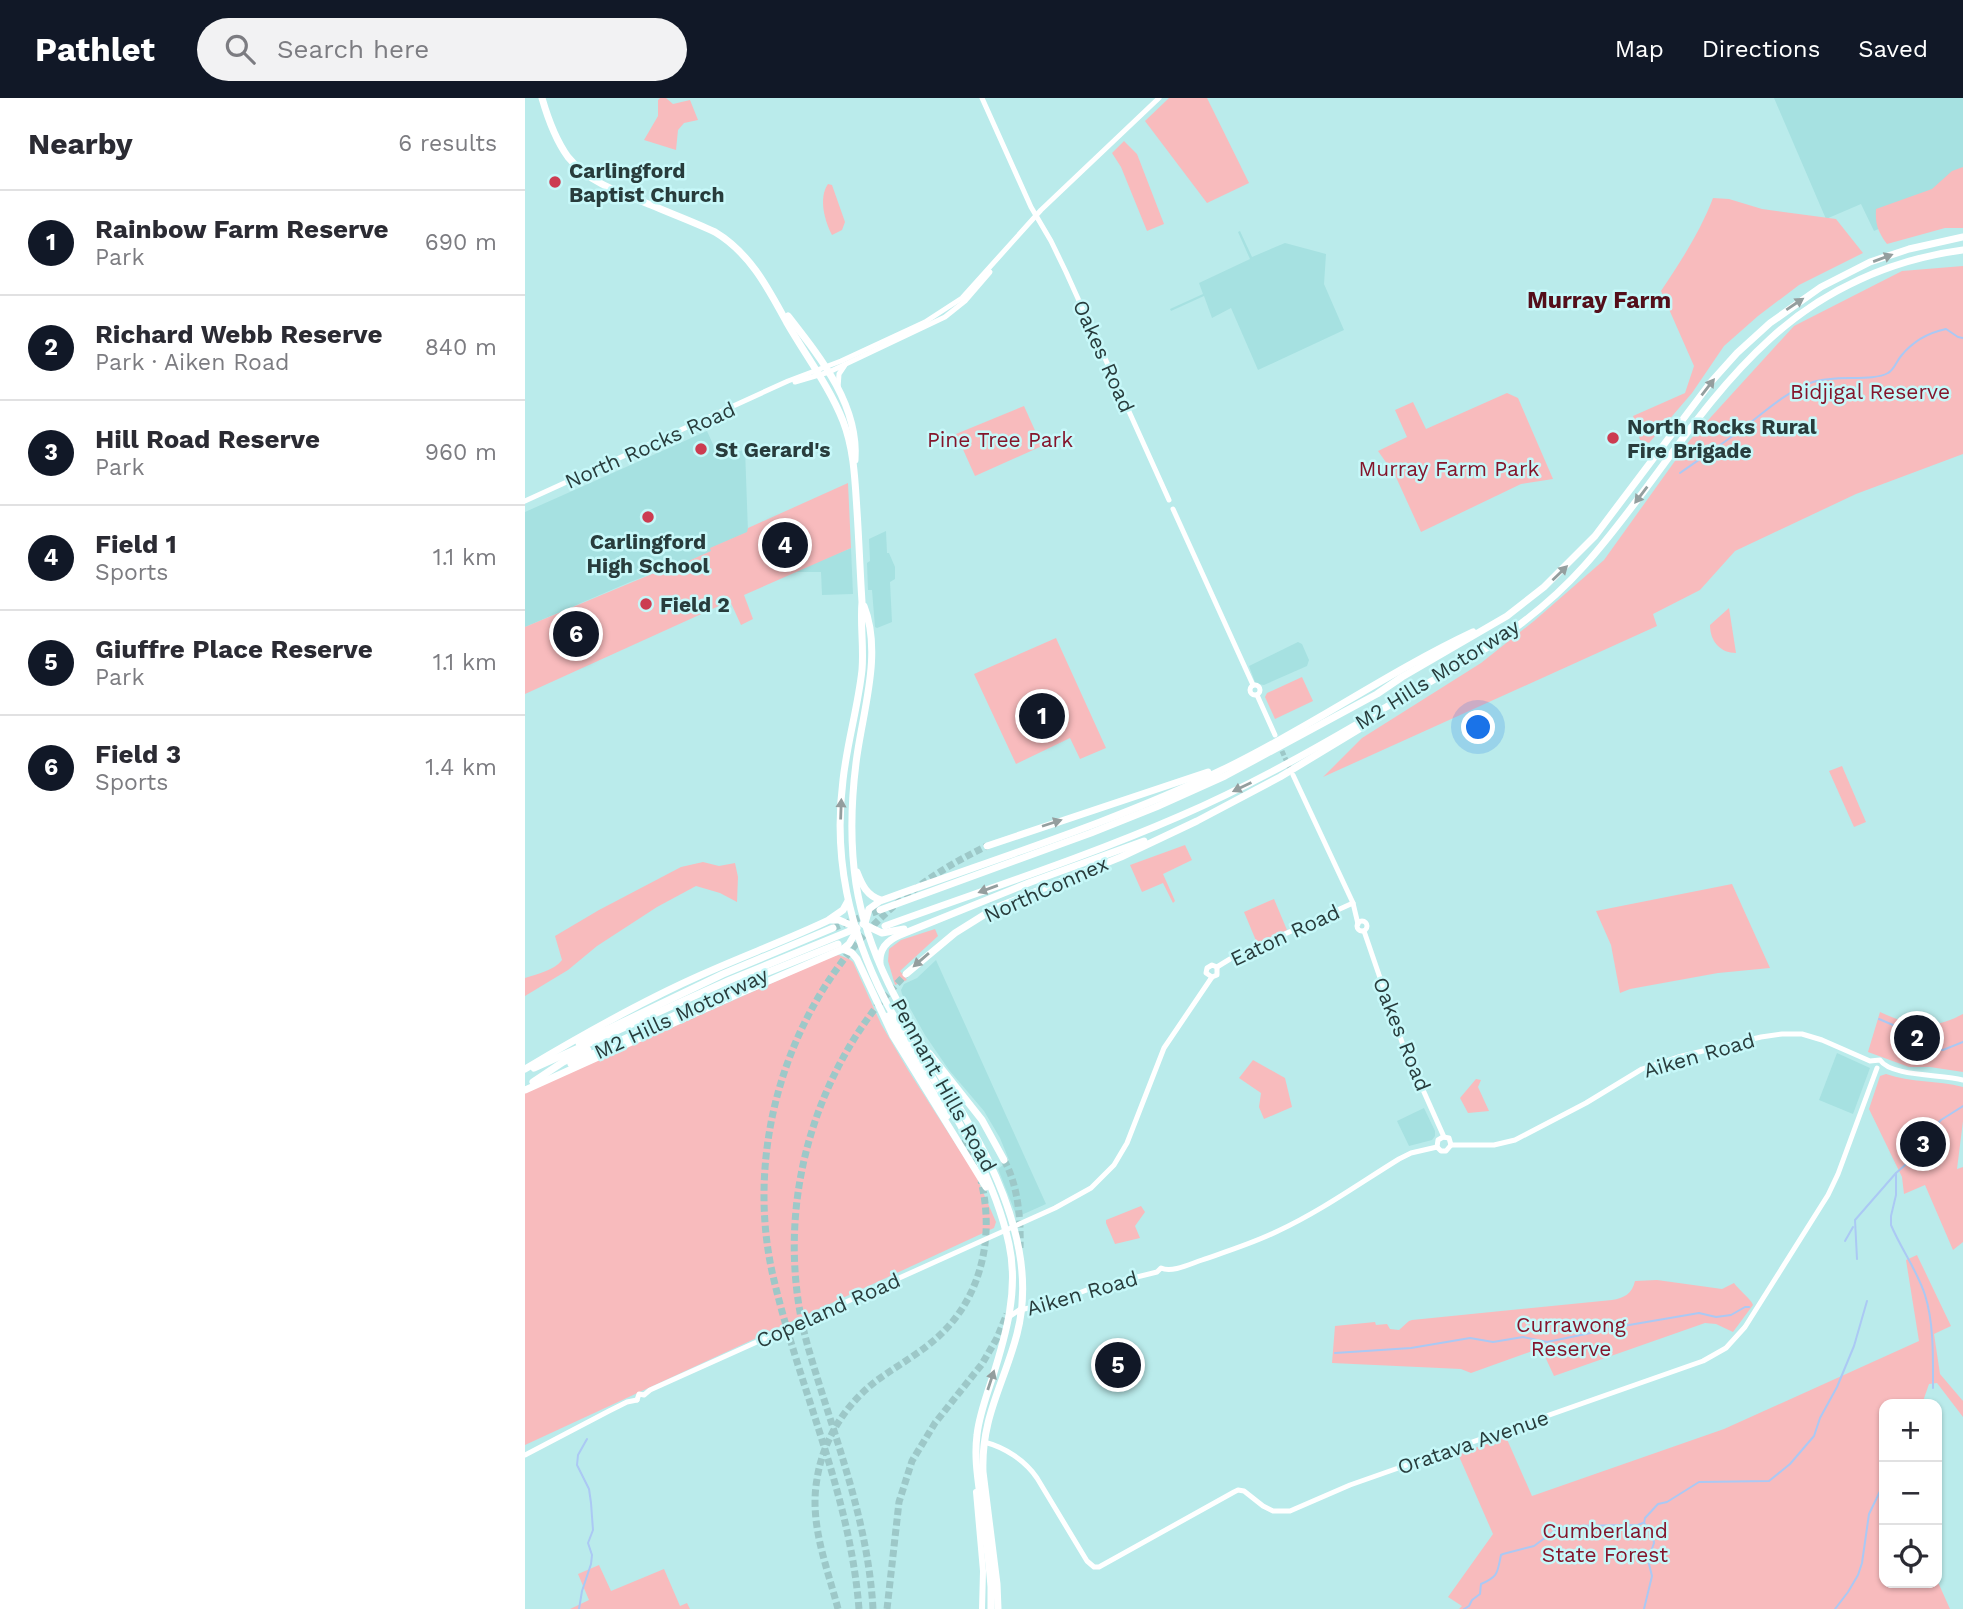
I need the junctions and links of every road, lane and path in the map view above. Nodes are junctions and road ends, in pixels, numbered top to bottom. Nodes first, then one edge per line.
1 (542, 98) edge
2 (982, 98) edge
3 (1159, 98) edge
4 (1036, 215) junction
5 (1963, 237) edge
6 (1963, 250) edge
7 (1004, 251) junction
8 (777, 303) junction
9 (848, 363) junction
10 (827, 370) junction
11 (818, 373) junction
12 (838, 389) junction
13 (855, 471) junction
14 (525, 501) edge
15 (862, 602) junction
16 (1507, 616) junction
17 (870, 639) junction
18 (863, 655) junction
19 (1459, 665) junction
20 (1275, 735) tunnel mouth
21 (1267, 747) junction
22 (1293, 775) tunnel mouth
23 (1198, 821) junction
24 (987, 846) tunnel mouth
25 (853, 862) junction
26 (881, 900) junction
27 (848, 905) junction
28 (1353, 905) junction
29 (880, 910) tunnel mouth
30 (823, 923) junction
31 (926, 925) junction
32 (885, 926) dead end
33 (832, 928) tunnel mouth
34 (858, 928) junction
35 (841, 947) junction
36 (864, 964) junction
37 (880, 967) junction
38 (1217, 967) junction
39 (906, 974) tunnel mouth
40 (1212, 977) junction
41 (688, 999) junction
42 (875, 999) junction
43 (889, 1017) junction
44 (915, 1036) junction
45 (1878, 1065) junction
46 (525, 1070) edge
47 (1963, 1080) edge
48 (533, 1082) junction
49 (525, 1088) edge
50 (947, 1116) dead end
51 (1444, 1137) junction
52 (1451, 1145) junction
53 (1437, 1147) junction
54 (1004, 1160) tunnel mouth
55 (1000, 1213) junction
56 (1009, 1228) junction
57 (1021, 1309) junction
58 (1009, 1317) junction
59 (984, 1442) junction
60 (525, 1455) edge
61 (976, 1458) junction
62 (982, 1609) edge
63 (991, 1609) edge
64 (997, 1609) edge

1 - 8 highway, Pennant Hills Road
2 - 4 main road, Oakes Road
3 - 4 main road, North Rocks Road
4 - 7 main road, North Rocks Road
4 - 20 main road, Oakes Road
16 -> 5 highway, M2 Hills Motorway
6 -> 19 highway, M2 Hills Motorway
7 - 9 main road, North Rocks Road
7 - 10 main road, North Rocks Road
8 - 10 highway, Pennant Hills Road
8 - 11 highway, Pennant Hills Road
9 - 10 main road, North Rocks Road
9 - 12 main road
10 - 11 main road, North Rocks Road
10 - 12 highway, Pennant Hills Road
11 - 13 highway, Pennant Hills Road
11 - 14 main road, North Rocks Road
12 - 13 highway, Pennant Hills Road
13 - 15 highway, Pennant Hills Road
15 - 17 highway, Pennant Hills Road
15 - 18 highway, Pennant Hills Road
16 - 21 highway, M2 Hills Motorway
16 - 29 highway, M2 Hills Motorway
17 - 18 highway
17 - 25 highway, Pennant Hills Road
27 -> 18 highway, Pennant Hills Road
19 - 23 highway
19 -> 32 highway, M2 Hills Motorway
24 -> 21 highway
21 - 26 highway
22 - 28 main road
23 - 31 highway
23 -> 39 highway, NorthConnex
25 - 26 highway
25 - 34 highway, Pennant Hills Road
26 - 34 highway
27 - 30 highway
27 - 34 highway, Pennant Hills Road
28 - 38 main road, Eaton Road
28 - 51 main road, Oakes Road
30 - 34 highway
30 - 46 highway
31 - 34 highway
31 - 37 highway
33 - 46 highway, M2 Hills Motorway
34 - 35 highway
34 - 36 highway, Pennant Hills Road
34 - 37 highway, Pennant Hills Road
34 - 41 highway
35 - 36 highway
35 - 48 highway, M2 Hills Motorway
35 - 49 highway
36 - 42 highway
36 - 43 highway
36 - 55 highway, Pennant Hills Road
37 - 44 highway, Pennant Hills Road
38 - 40 main road
38 - 40 main road
40 - 56 main road
41 - 46 highway
41 - 48 highway
42 - 43 highway
42 - 55 highway
43 - 50 highway
44 - 54 highway
44 - 56 highway, Pennant Hills Road
45 - 47 main road, Aiken Road
45 - 52 main road, Aiken Road
45 - 59 main road, Oratava Avenue
48 - 49 highway, M2 Hills Motorway
51 - 52 main road
51 - 53 main road
52 - 53 main road
53 - 57 main road, Aiken Road
55 - 56 highway, Pennant Hills Road
56 - 57 highway, Pennant Hills Road
56 - 58 highway, Pennant Hills Road
56 - 60 main road, Copeland Road
57 - 58 main road, Aiken Road
57 - 59 highway, Pennant Hills Road
61 -> 58 highway, Pennant Hills Road
59 - 64 highway, Pennant Hills Road
61 - 62 main road
61 - 63 highway, Pennant Hills Road

